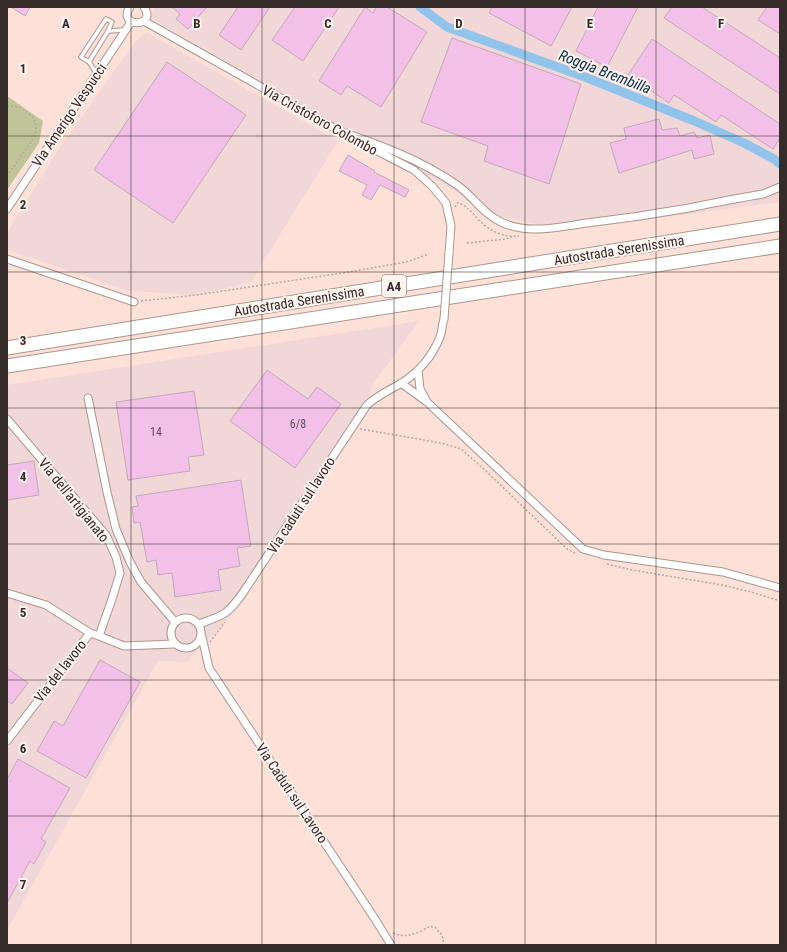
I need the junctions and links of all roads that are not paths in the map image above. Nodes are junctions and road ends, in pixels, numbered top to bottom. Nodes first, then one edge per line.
1 (129, 7) edge
2 (144, 7) edge
3 (144, 21) junction
4 (131, 22) junction
5 (126, 30) junction
6 (108, 31) junction
7 (89, 62) junction
8 (97, 74) junction
9 (339, 131) junction
10 (780, 187) edge
11 (7, 209) edge
12 (780, 224) edge
13 (780, 246) edge
14 (7, 259) edge
15 (134, 302) road end
16 (444, 319) joint
17 (7, 348) edge
18 (7, 366) edge
19 (418, 370) junction
20 (401, 383) junction
21 (88, 398) dead end
22 (427, 402) junction
23 (7, 419) edge
24 (780, 588) edge
25 (7, 593) edge
26 (175, 622) junction
27 (198, 624) junction
28 (90, 633) junction
29 (100, 636) junction
30 (202, 637) junction
31 (174, 644) junction
32 (7, 741) edge
33 (391, 945) edge

1 - 4 street
2 - 3 street
3 - 4 street
3 - 9 street, Via Cristoforo Colombo
4 - 5 street, Via Amerigo Vespucci
5 - 6 lane
5 - 8 street, Via Amerigo Vespucci
6 - 7 lane
6 - 7 lane
7 - 8 lane
8 - 11 street, Via Amerigo Vespucci
9 - 10 street
9 - 16 street, Via Cristoforo Colombo, bridge
12 - 17 highway, Autostrada Serenissima / A4
13 - 18 highway, Autostrada Serenissima / A4
14 - 15 street
16 - 19 street, Via caduti sul lavoro
19 - 20 street, Via caduti sul lavoro
19 - 22 street
20 - 22 street
20 - 27 street, Via caduti sul lavoro
21 - 26 street
22 - 24 street
23 - 29 street, Via dell'artigianato
25 - 28 street
26 - 27 street
26 - 31 street
27 - 30 street, Via Caduti sul Lavoro
28 - 29 street, Via del lavoro
28 - 32 street, Via del lavoro
29 - 31 street, Via del lavoro
30 - 31 street
30 - 33 street, Via Caduti sul Lavoro

